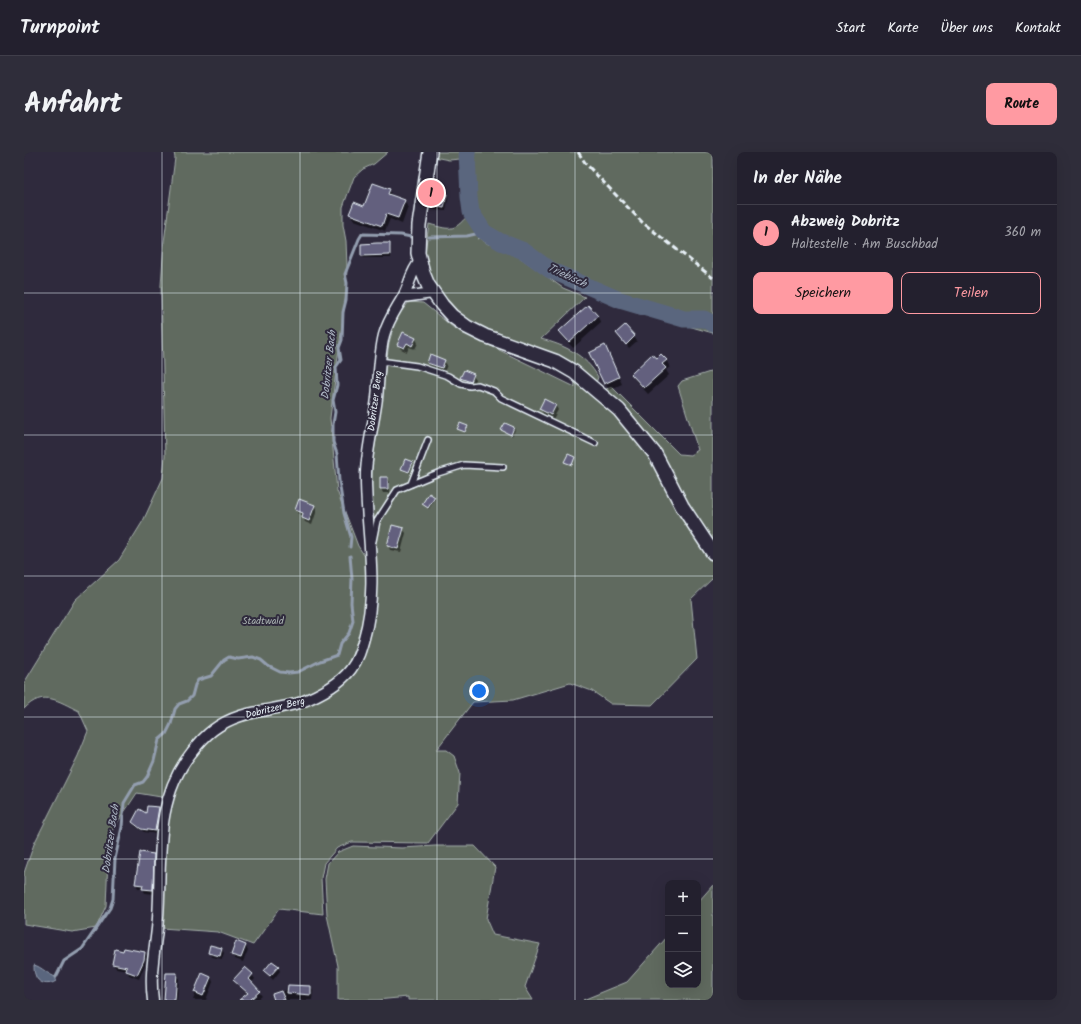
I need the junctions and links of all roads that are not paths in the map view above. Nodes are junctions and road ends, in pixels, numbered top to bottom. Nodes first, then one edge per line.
1 (430, 152) edge
2 (420, 262) junction
3 (433, 293) junction
4 (403, 297) junction
5 (380, 361) junction
6 (428, 440) dead end
7 (595, 443) dead end
8 (504, 466) dead end
9 (411, 484) junction
10 (371, 551) junction
11 (713, 553) edge
12 (153, 1000) edge

1 - 2 main road
2 - 3 main road
2 - 4 street, Dobritzer Berg
3 - 4 street
3 - 11 main road
4 - 5 street, Dobritzer Berg
5 - 7 lane, Dobritzer Berg
5 - 10 street, Dobritzer Berg
6 - 9 lane
8 - 9 lane
9 - 10 lane
10 - 12 street, Dobritzer Berg

